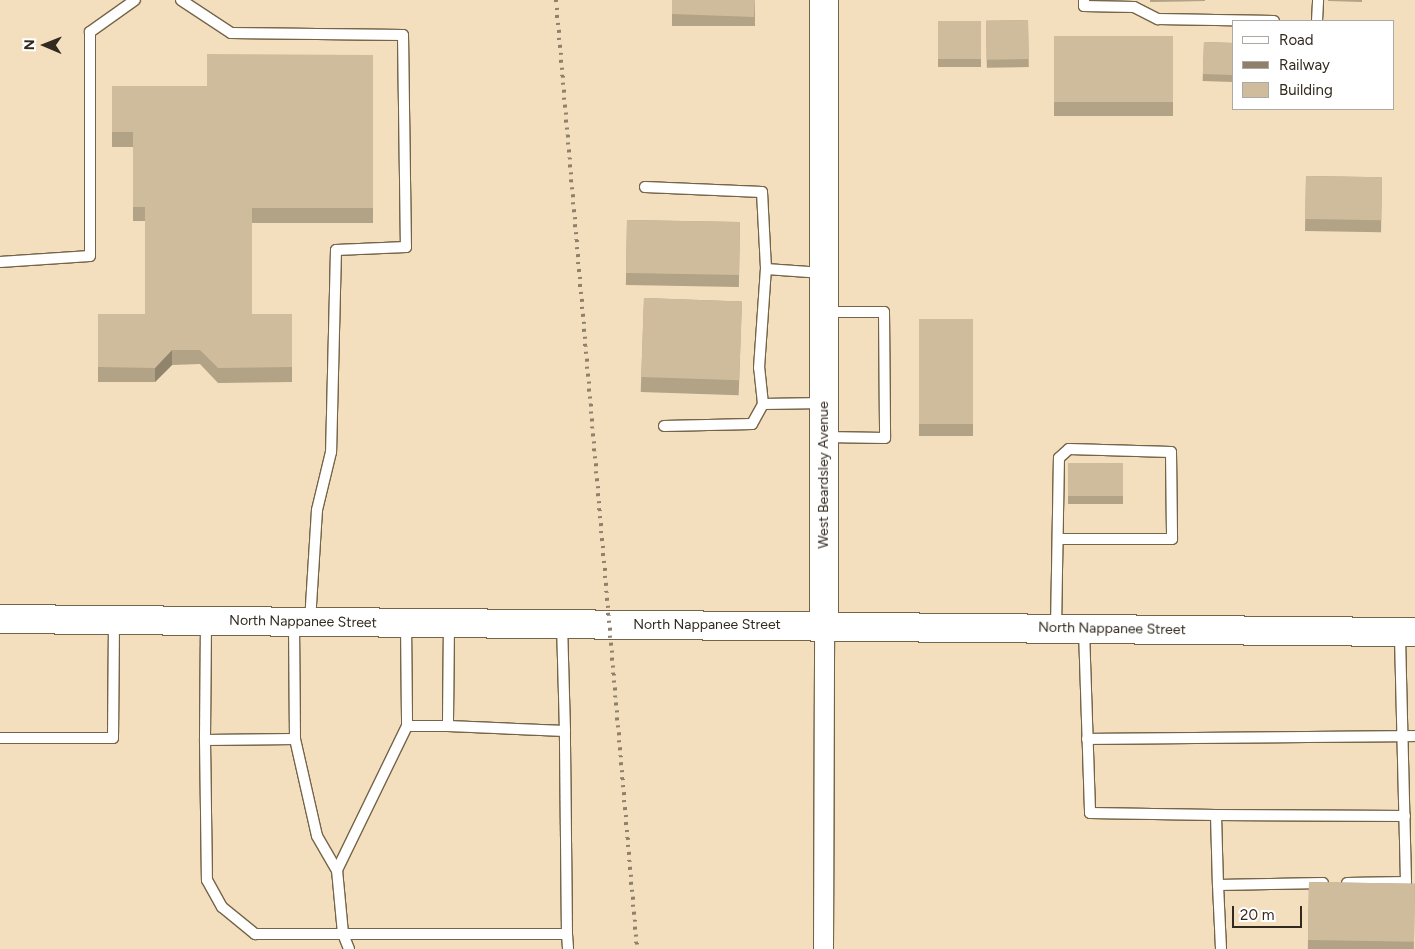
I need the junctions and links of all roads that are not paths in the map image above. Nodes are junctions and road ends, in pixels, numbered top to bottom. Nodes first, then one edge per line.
1 (135, 0) edge
2 (181, 0) edge
3 (824, 0) edge
4 (1084, 0) edge
5 (1318, 0) edge
6 (1232, 20) edge
7 (1317, 20) edge
8 (645, 187) dead end
9 (0, 262) edge
10 (766, 269) junction
11 (824, 273) junction
12 (824, 312) junction
13 (824, 403) junction
14 (763, 404) junction
15 (664, 426) dead end
16 (824, 437) junction
17 (1058, 539) junction
18 (0, 619) edge
19 (114, 620) junction
20 (206, 621) junction
21 (302, 622) junction
22 (406, 623) junction
23 (449, 623) junction
24 (562, 625) junction
25 (824, 626) junction
26 (1056, 628) junction
27 (1084, 628) junction
28 (1408, 632) edge
29 (407, 726) junction
30 (448, 726) junction
31 (565, 730) junction
32 (1404, 736) junction
33 (1415, 736) edge
34 (0, 738) edge
35 (295, 739) junction
36 (1087, 739) junction
37 (205, 740) junction
38 (1216, 815) junction
39 (1405, 816) junction
40 (338, 870) junction
41 (1218, 884) junction
42 (343, 934) junction
43 (567, 934) junction
44 (349, 949) edge
45 (568, 949) edge
46 (822, 949) edge
47 (1221, 949) edge

1 - 9 lane
2 - 21 lane
3 - 11 main road, West Beardsley Avenue
4 - 6 lane
5 - 7 lane
8 - 10 lane
10 - 11 lane
10 - 14 lane
11 - 12 main road, West Beardsley Avenue
12 - 13 main road, West Beardsley Avenue
12 - 16 lane
13 - 14 lane
13 - 16 main road, West Beardsley Avenue
14 - 15 lane
16 - 25 main road, West Beardsley Avenue
17 - 17 lane
17 - 26 lane
18 - 19 main road, North Nappanee Street
19 - 20 main road, North Nappanee Street
19 - 34 lane
20 - 21 main road, North Nappanee Street
20 - 37 lane
21 - 22 main road, North Nappanee Street
21 - 35 lane
22 - 23 main road, North Nappanee Street
22 - 29 lane
23 - 24 main road, North Nappanee Street
23 - 30 lane
24 - 25 main road, North Nappanee Street
24 - 31 lane
25 - 26 main road, North Nappanee Street
25 - 46 street, West Beardsley Avenue
26 - 27 main road, North Nappanee Street
27 - 28 main road, North Nappanee Street
27 - 36 lane
28 - 32 lane
29 - 30 lane
29 - 40 lane
30 - 31 lane
31 - 43 lane
32 - 33 lane
32 - 36 lane
32 - 39 lane
35 - 37 lane
35 - 40 lane
36 - 38 lane
37 - 42 lane
38 - 39 lane
38 - 41 lane
39 - 41 lane
40 - 42 lane
41 - 47 lane
42 - 43 lane
42 - 44 lane
43 - 45 lane

